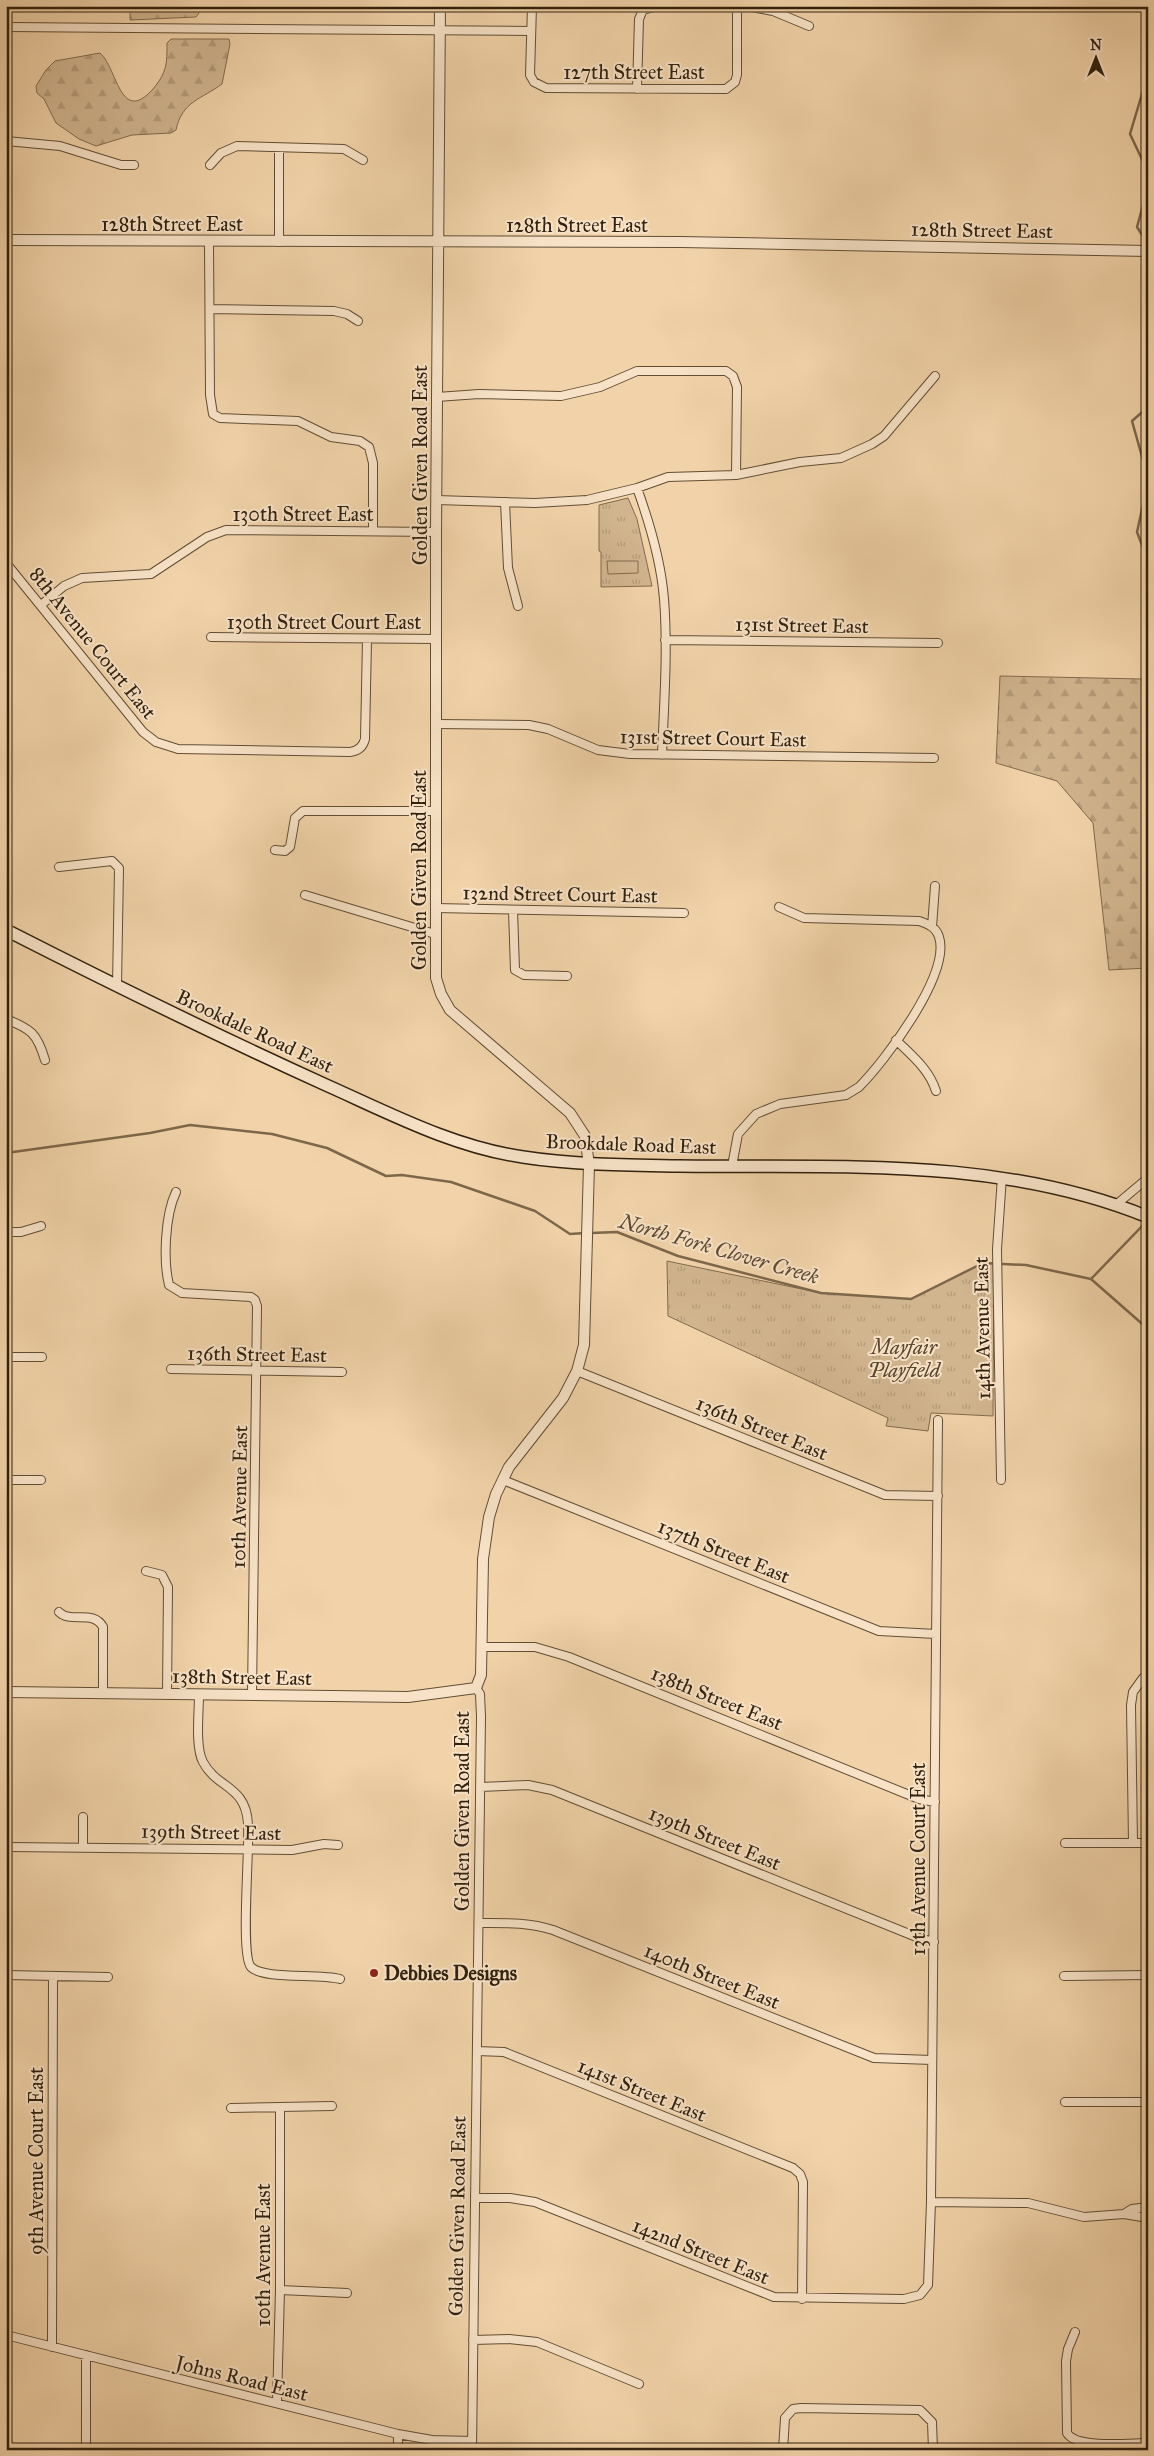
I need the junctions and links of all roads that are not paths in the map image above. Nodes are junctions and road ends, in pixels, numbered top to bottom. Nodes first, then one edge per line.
1 (440, 6) edge
2 (532, 6) edge
3 (738, 8) junction
4 (809, 26) dead end
5 (6, 27) edge
6 (440, 31) junction
7 (531, 31) junction
8 (637, 89) junction
9 (6, 141) edge
10 (279, 148) junction
11 (362, 160) dead end
12 (134, 165) dead end
13 (210, 165) dead end
14 (6, 240) edge
15 (209, 242) junction
16 (279, 242) junction
17 (438, 243) junction
18 (1148, 251) edge
19 (210, 309) junction
20 (358, 320) dead end
21 (935, 376) dead end
22 (438, 397) junction
23 (736, 475) junction
24 (637, 488) junction
25 (436, 500) junction
26 (505, 502) junction
27 (373, 530) junction
28 (436, 532) junction
29 (6, 563) edge
30 (42, 605) junction
31 (518, 606) dead end
32 (211, 637) dead end
33 (437, 639) junction
34 (367, 640) junction
35 (665, 640) junction
36 (938, 643) dead end
37 (436, 724) junction
38 (662, 755) junction
39 (934, 758) dead end
40 (436, 811) junction
41 (274, 850) dead end
42 (59, 867) dead end
43 (935, 886) dead end
44 (305, 895) dead end
45 (779, 907) dead end
46 (436, 908) junction
47 (513, 910) junction
48 (684, 913) dead end
49 (932, 927) junction
50 (6, 930) edge
51 (435, 934) junction
52 (566, 976) dead end
53 (117, 986) junction
54 (6, 1018) edge
55 (896, 1040) junction
56 (45, 1060) dead end
57 (936, 1091) dead end
58 (589, 1165) junction
59 (732, 1166) junction
60 (1002, 1177) junction
61 (1148, 1178) edge
62 (176, 1192) dead end
63 (1117, 1204) junction
64 (1148, 1217) edge
65 (41, 1226) dead end
66 (6, 1232) edge
67 (6, 1356) edge
68 (42, 1357) dead end
69 (171, 1369) dead end
70 (257, 1370) junction
71 (577, 1371) junction
72 (342, 1372) dead end
73 (938, 1420) dead end
74 (6, 1480) edge
75 (41, 1480) dead end
76 (503, 1480) junction
77 (1001, 1480) dead end
78 (938, 1496) junction
79 (146, 1572) dead end
80 (59, 1612) dead end
81 (936, 1634) junction
82 (482, 1648) junction
83 (1143, 1678) dead end
84 (476, 1688) junction
85 (6, 1692) edge
86 (103, 1693) junction
87 (167, 1694) junction
88 (199, 1695) junction
89 (252, 1695) junction
90 (480, 1786) junction
91 (935, 1802) junction
92 (83, 1817) dead end
93 (1065, 1843) dead end
94 (1133, 1843) junction
95 (1148, 1843) edge
96 (338, 1845) dead end
97 (6, 1847) edge
98 (83, 1847) junction
99 (249, 1850) junction
100 (479, 1922) junction
101 (934, 1942) junction
102 (6, 1975) edge
103 (1148, 1975) edge
104 (53, 1976) junction
105 (1064, 1976) dead end
106 (108, 1977) dead end
107 (340, 1979) dead end
108 (477, 2051) junction
109 (932, 2060) junction
110 (1065, 2102) dead end
111 (1148, 2102) edge
112 (332, 2106) dead end
113 (280, 2107) junction
114 (231, 2108) dead end
115 (475, 2198) junction
116 (931, 2202) junction
117 (1148, 2207) edge
118 (1124, 2214) junction
119 (1148, 2218) edge
120 (280, 2290) junction
121 (347, 2293) dead end
122 (920, 2294) joint
123 (802, 2299) junction
124 (1076, 2332) dead end
125 (6, 2335) edge
126 (473, 2340) junction
127 (52, 2347) junction
128 (86, 2355) junction
129 (639, 2384) dead end
130 (277, 2403) junction
131 (398, 2434) junction
132 (1148, 2443) edge
133 (86, 2444) dead end
134 (472, 2446) edge
135 (398, 2450) edge
136 (783, 2450) edge
137 (933, 2450) edge

1 - 6 street, Golden Given Road East
2 - 7 street
3 - 4 street
3 - 8 street, 127th Street East
3 - 8 street
5 - 6 street
6 - 7 street
6 - 17 street, Golden Given Road East
7 - 8 street, 127th Street East
9 - 12 street
10 - 11 street
10 - 13 street
10 - 16 street
14 - 15 street, 128th Street East
15 - 16 street, 128th Street East
15 - 19 street
16 - 17 street, 128th Street East
17 - 18 street, 128th Street East
17 - 22 street, Golden Given Road East
19 - 20 street
19 - 27 street
21 - 23 street
22 - 23 street
22 - 25 street, Golden Given Road East
23 - 24 street
24 - 26 street
24 - 35 street
25 - 26 street
25 - 28 street, Golden Given Road East
26 - 31 street
27 - 28 street, 130th Street East
27 - 30 street, 130th Street East
28 - 33 street, Golden Given Road East
29 - 30 street, 8th Avenue Court East
30 - 34 street, 8th Avenue Court East
32 - 34 street, 130th Street Court East
33 - 34 street, 130th Street Court East
33 - 37 street, Golden Given Road East
35 - 36 street, 131st Street East
35 - 38 street
37 - 38 street, 131st Street Court East
37 - 40 street, Golden Given Road East
38 - 39 street, 131st Street Court East
40 - 41 street
40 - 46 street, Golden Given Road East
42 - 53 street
43 - 49 street
44 - 51 street
45 - 49 street
46 - 47 street, 132nd Street Court East
46 - 51 street, Golden Given Road East
47 - 48 street, 132nd Street Court East
47 - 52 street
49 - 55 street
50 - 53 main road, Brookdale Road East
51 - 58 street, Golden Given Road East
53 - 58 main road, Brookdale Road East
54 - 56 street
55 - 57 street
55 - 59 street
58 - 59 main road, Brookdale Road East
58 - 71 street, Golden Given Road East
59 - 60 main road, Brookdale Road East
60 - 63 main road, Brookdale Road East
60 - 77 street, 14th Avenue East
61 - 63 street
62 - 70 street, 10th Avenue East
63 - 64 main road, Brookdale Road East
65 - 66 street
67 - 68 street
69 - 70 street, 136th Street East
70 - 72 street, 136th Street East
70 - 89 street, 10th Avenue East
71 - 76 street, Golden Given Road East
71 - 78 street, 136th Street East
73 - 78 street, 13th Avenue Court East
74 - 75 street
76 - 81 street, 137th Street East
76 - 82 street, Golden Given Road East
78 - 81 street, 13th Avenue Court East
79 - 87 street
80 - 86 street
81 - 91 street, 13th Avenue Court East
82 - 84 street, Golden Given Road East
82 - 91 street, 138th Street East
83 - 94 street
84 - 89 street, 138th Street East
84 - 90 street, Golden Given Road East
85 - 86 street, 138th Street East
86 - 87 street, 138th Street East
87 - 88 street, 138th Street East
88 - 89 street, 138th Street East
88 - 99 street
90 - 100 street, Golden Given Road East
90 - 101 street, 139th Street East
91 - 101 street, 13th Avenue Court East
92 - 98 street
93 - 94 street
94 - 95 street
96 - 99 street, 139th Street East
97 - 98 street, 139th Street East
98 - 99 street, 139th Street East
99 - 107 street
100 - 108 street, Golden Given Road East
100 - 109 street, 140th Street East
101 - 109 street, 13th Avenue Court East
102 - 104 street
103 - 105 street
104 - 106 street
104 - 127 street, 9th Avenue Court East
108 - 115 street, Golden Given Road East
108 - 123 street, 141st Street East
109 - 116 street, 13th Avenue Court East
110 - 111 street
112 - 113 street
113 - 114 street
113 - 120 street, 10th Avenue East
115 - 123 street, 142nd Street East
115 - 126 street, Golden Given Road East
116 - 118 street
116 - 122 street, 13th Avenue Court East
117 - 118 street
118 - 119 street
120 - 121 street
120 - 130 street, 10th Avenue East
122 - 123 street, 142nd Street East
124 - 132 street
125 - 127 street, Johns Road East
126 - 129 street
126 - 134 street, Golden Given Road East
127 - 128 street, Johns Road East
128 - 130 street, Johns Road East
128 - 133 street
130 - 131 street, Johns Road East
131 - 134 street, Johns Road East
131 - 135 street
136 - 137 street

